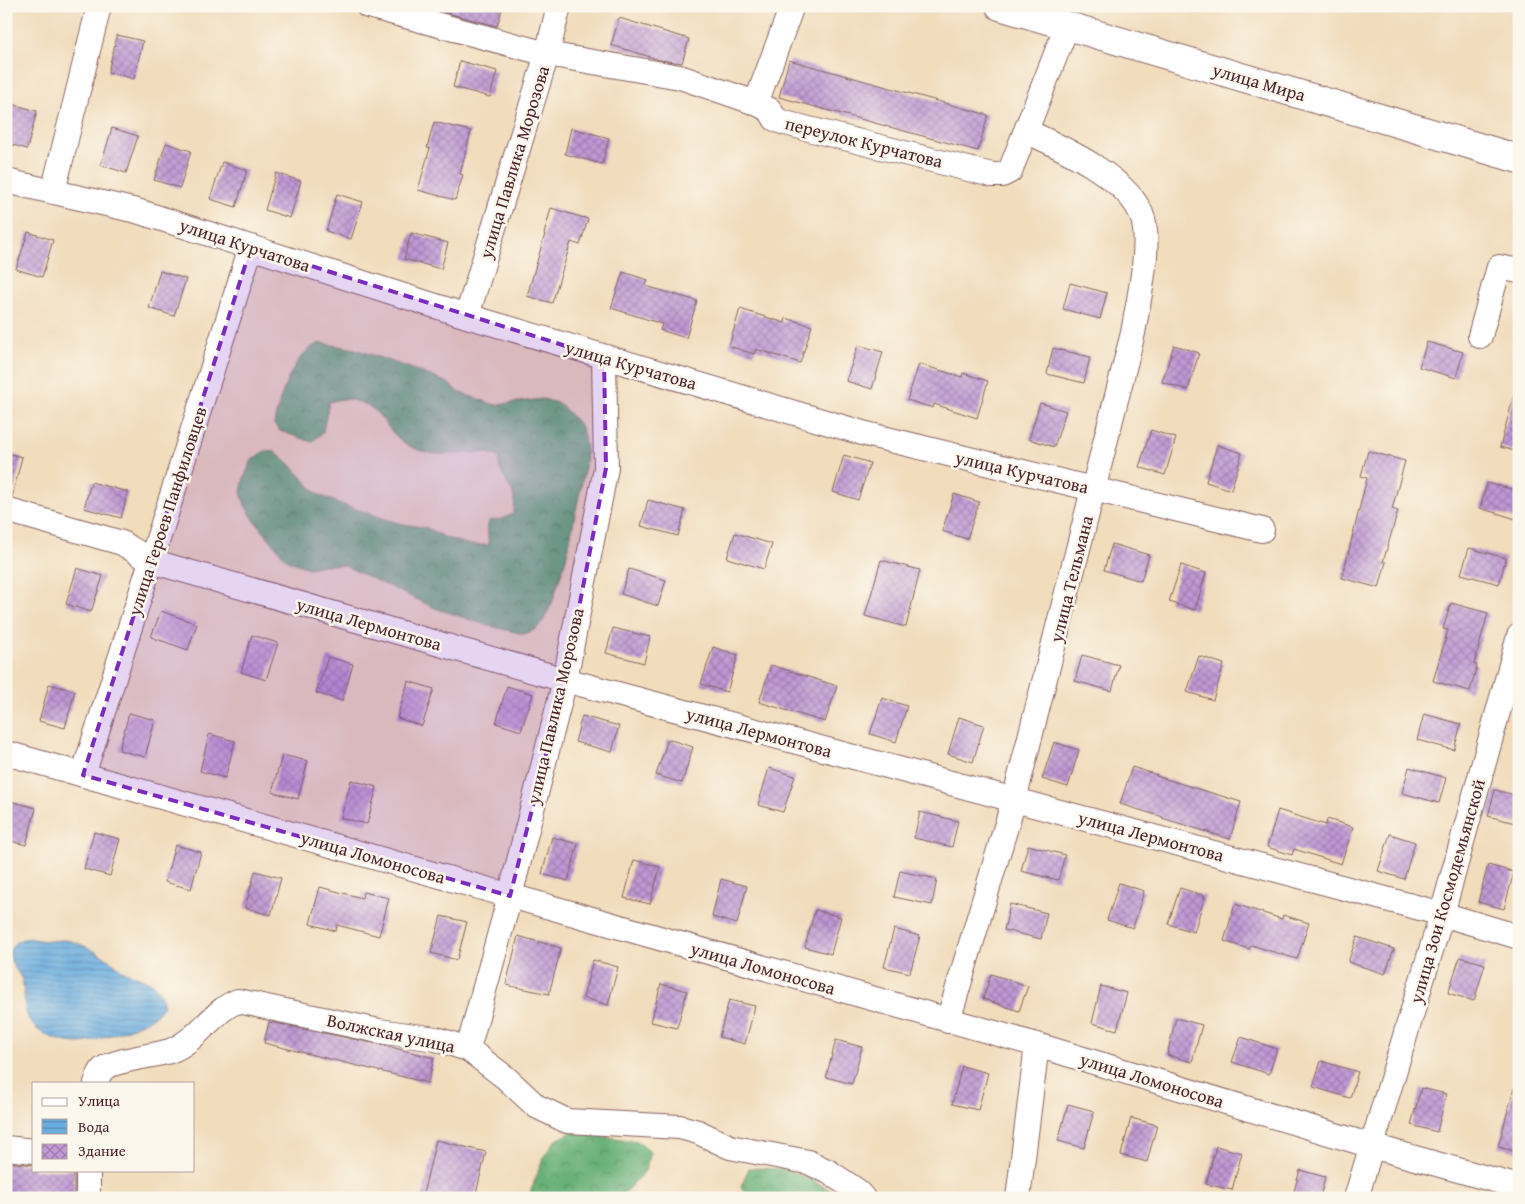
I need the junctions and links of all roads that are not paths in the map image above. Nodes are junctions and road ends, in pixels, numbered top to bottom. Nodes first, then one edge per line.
1 (99, 6) edge
2 (368, 6) edge
3 (559, 6) edge
4 (792, 6) edge
5 (1000, 6) edge
6 (1068, 26) junction
7 (547, 54) junction
8 (756, 102) junction
9 (1026, 131) junction
10 (1519, 159) edge
11 (6, 181) edge
12 (53, 192) junction
13 (251, 247) junction
14 (1519, 271) edge
15 (467, 316) junction
16 (1480, 336) dead end
17 (604, 358) junction
18 (1094, 489) junction
19 (6, 510) edge
20 (1262, 530) dead end
21 (151, 561) junction
22 (1519, 636) edge
23 (565, 680) junction
24 (6, 752) edge
25 (83, 775) junction
26 (1014, 800) junction
27 (510, 896) junction
28 (1442, 914) junction
29 (1519, 937) edge
30 (948, 1021) junction
31 (1037, 1045) junction
32 (468, 1049) junction
33 (96, 1082) edge
34 (1372, 1146) junction
35 (6, 1148) edge
36 (32, 1151) edge
37 (88, 1172) edge
38 (1519, 1186) edge
39 (88, 1198) edge
40 (863, 1198) edge
41 (1018, 1198) edge
42 (1356, 1198) edge

1 - 12 street
2 - 7 street, переулок Курчатова
3 - 7 street, улица Павлика Морозова
4 - 8 street
5 - 6 main road, улица Мира
6 - 9 street, переулок Курчатова
6 - 10 main road, улица Мира
7 - 8 street, переулок Курчатова
7 - 15 street, улица Павлика Морозова
8 - 9 street, переулок Курчатова
9 - 18 street, улица Тельмана
11 - 12 street, улица Курчатова
12 - 13 street, улица Курчатова
13 - 15 street, улица Курчатова
13 - 21 street, улица Героев Панфиловцев
14 - 16 street
15 - 17 street, улица Курчатова
17 - 18 street, улица Курчатова
17 - 23 street, улица Павлика Морозова
18 - 20 street, улица Курчатова
18 - 26 street, улица Тельмана
19 - 21 street, улица Лермонтова
21 - 23 street, улица Лермонтова
21 - 25 street, улица Героев Панфиловцев
22 - 28 street, улица Зои Космодемьянской
23 - 26 street, улица Лермонтова
23 - 27 street, улица Павлика Морозова
24 - 25 street, улица Ломоносова
25 - 27 street, улица Ломоносова
26 - 28 street, улица Лермонтова
26 - 30 street, улица Тельмана
27 - 30 street, улица Ломоносова
27 - 32 street, улица Павлика Морозова
28 - 29 street, улица Лермонтова
28 - 34 street, улица Зои Космодемьянской
30 - 31 street, улица Ломоносова
31 - 34 street, улица Ломоносова
31 - 41 street
32 - 33 street, Волжская улица
32 - 40 street, Волжская улица
34 - 38 street, улица Ломоносова
34 - 42 street, улица Зои Космодемьянской
35 - 36 street
37 - 39 street

